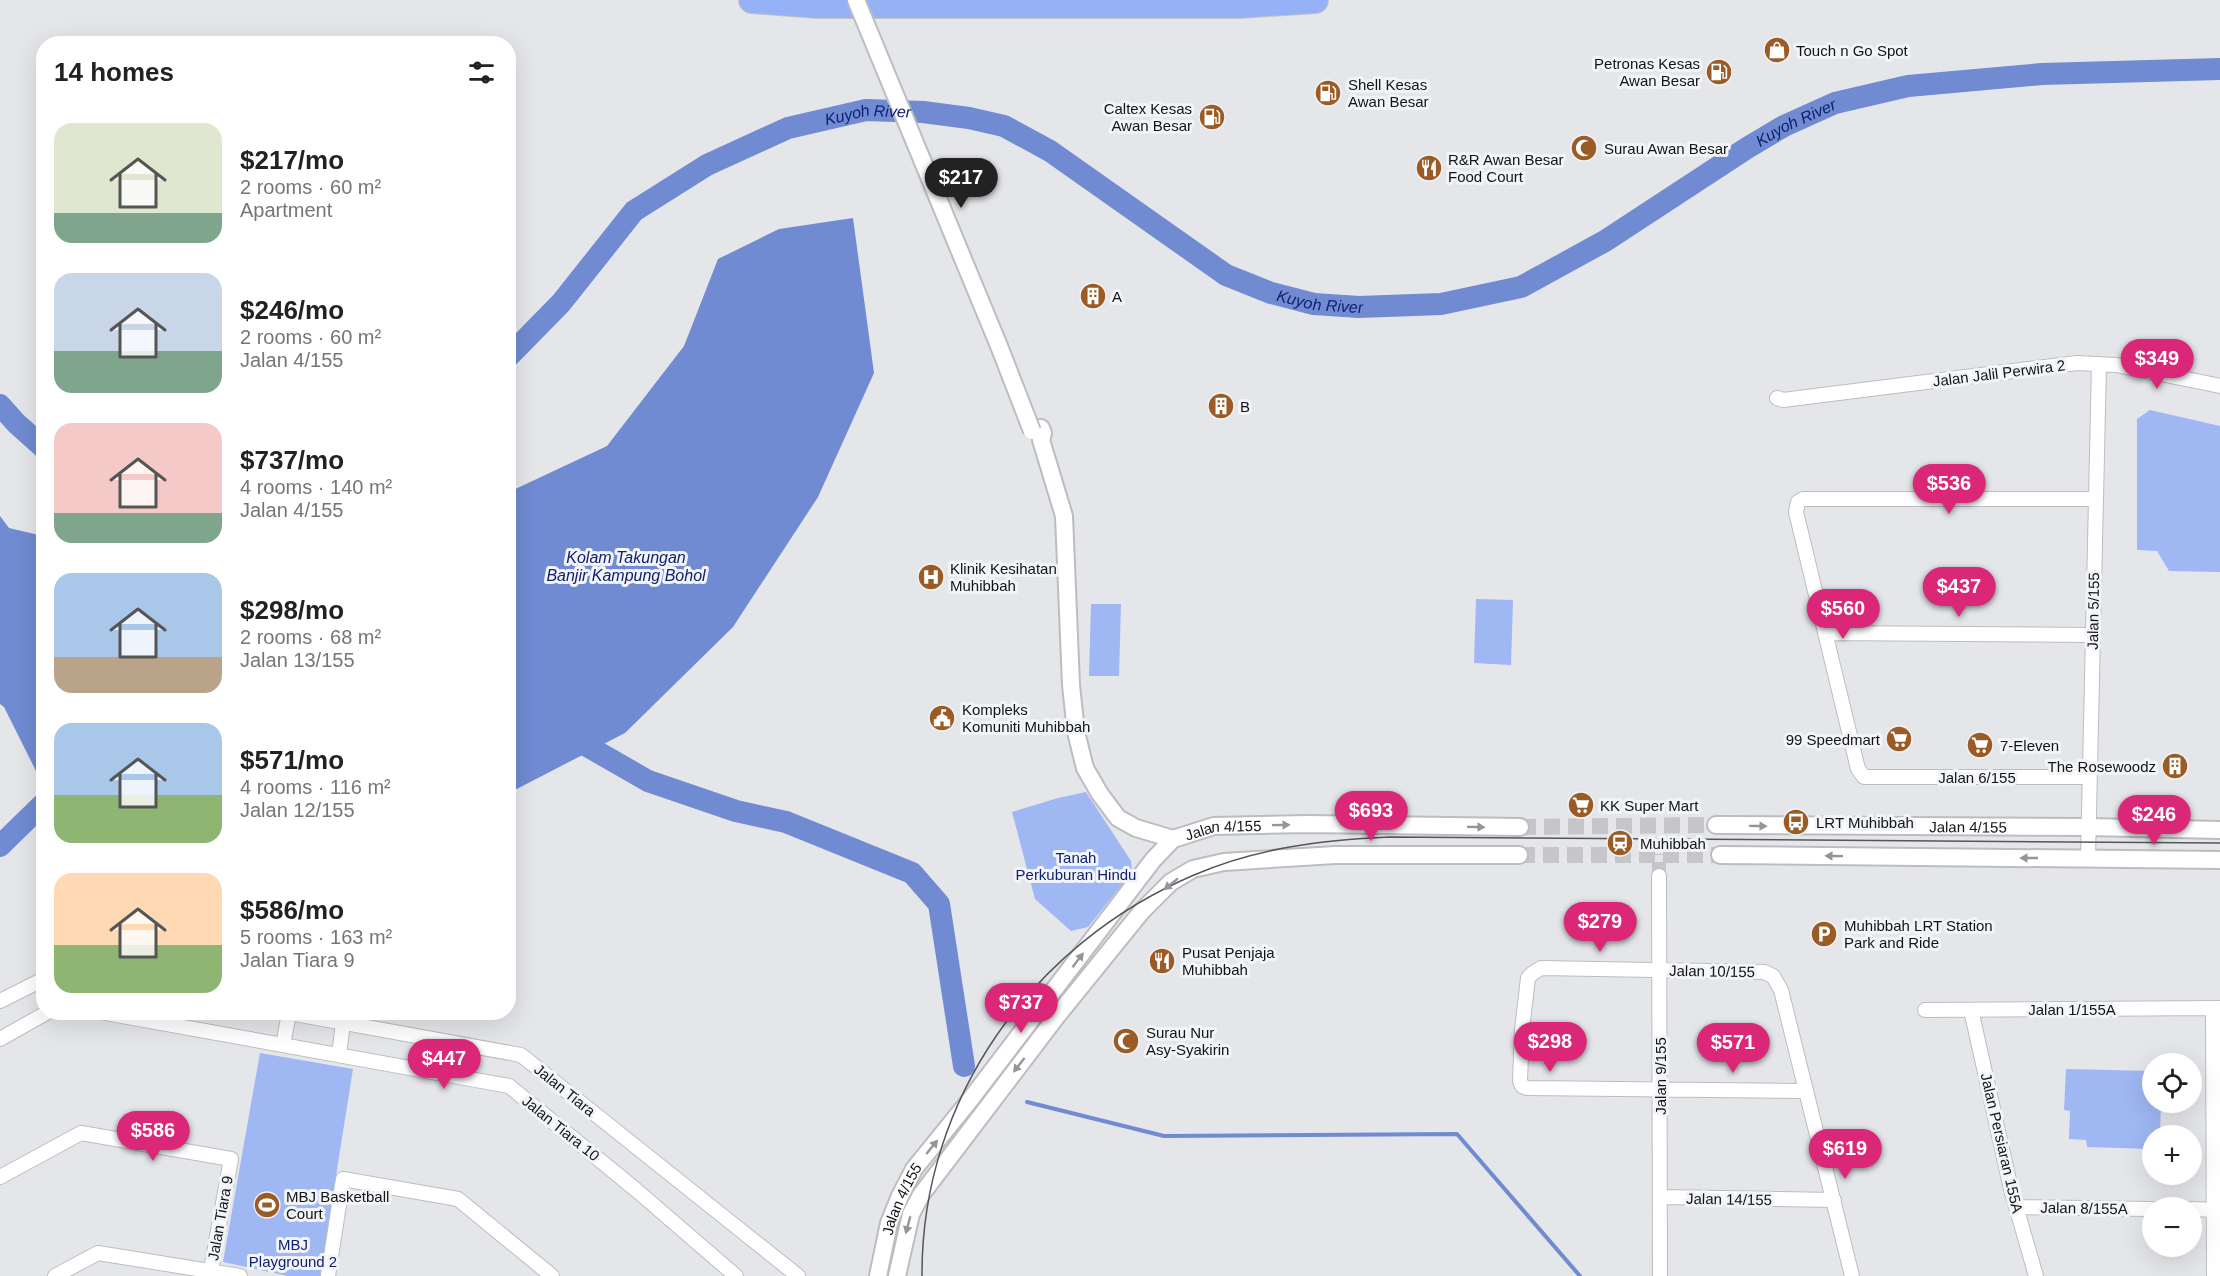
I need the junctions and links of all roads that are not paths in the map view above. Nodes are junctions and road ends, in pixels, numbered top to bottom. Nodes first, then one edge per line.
1 (752, 0) edge
2 (856, 0) edge
3 (867, 0) edge
4 (1315, 0) edge
5 (2099, 364) junction
6 (2220, 386) edge
7 (1777, 398) dead end
8 (1038, 433) junction
9 (2096, 498) junction
10 (1825, 633) junction
11 (2093, 635) junction
12 (2090, 777) junction
13 (1716, 825) tunnel mouth
14 (1520, 827) tunnel mouth
15 (2088, 827) junction
16 (2220, 830) edge
17 (1173, 839) junction
18 (1519, 855) tunnel mouth
19 (1720, 855) tunnel mouth
20 (2088, 858) junction
21 (2220, 860) edge
22 (1659, 876) tunnel mouth
23 (1659, 970) junction
24 (36, 983) edge
25 (0, 1001) edge
26 (2216, 1008) edge
27 (1925, 1010) dead end
28 (1971, 1010) junction
29 (36, 1019) edge
30 (144, 1020) edge
31 (285, 1020) edge
32 (327, 1020) edge
33 (344, 1023) junction
34 (0, 1039) edge
35 (283, 1045) junction
36 (339, 1055) junction
37 (1660, 1090) junction
38 (1806, 1091) junction
39 (0, 1178) edge
40 (1660, 1197) junction
41 (1834, 1200) junction
42 (2016, 1207) junction
43 (2142, 1209) edge
44 (2202, 1209) edge
45 (2215, 1210) junction
46 (211, 1270) junction
47 (877, 1271) edge
48 (55, 1276) edge
49 (240, 1276) edge
50 (328, 1276) edge
51 (552, 1276) edge
52 (736, 1276) edge
53 (798, 1276) edge
54 (897, 1276) edge
55 (1660, 1276) edge
56 (1852, 1276) edge
57 (2036, 1276) edge
58 (2214, 1276) edge

1 - 4 highway
2 - 8 street, bridge
3 - 8 street
5 - 6 street, Jalan Jalil Perwira 2
5 - 7 street, Jalan Jalil Perwira 2
5 - 9 street, Jalan 5/155
8 - 17 street
9 - 10 street
9 - 11 street, Jalan 5/155
10 - 11 street
10 - 12 street, Jalan 6/155
11 - 12 street, Jalan 5/155
12 - 15 street, Jalan 5/155
13 -> 15 street, Jalan 4/155
17 -> 14 street, Jalan 4/155
15 - 16 street, Jalan 4/155
15 - 20 street, Jalan 5/155
47 -> 17 street, Jalan 4/155
18 -> 54 street, Jalan 4/155
20 -> 19 street, Jalan 4/155
20 - 21 street, Jalan 4/155
22 - 23 street, Jalan 9/155
23 - 37 street, Jalan 9/155
23 - 37 street, Jalan 10/155
23 - 38 street, Jalan 10/155
24 - 25 street
26 - 28 street, Jalan 1/155A
26 - 45 street
27 - 28 street, Jalan 1/155A
28 - 42 street, Jalan Persiaran 155A
29 - 34 street
30 - 35 street, Jalan Tiara 10
31 - 35 street
32 - 33 street, Jalan Tiara
33 - 36 street
33 - 53 street, Jalan Tiara
35 - 36 street, Jalan Tiara 10
36 - 52 street, Jalan Tiara 10
37 - 38 street
37 - 40 street, Jalan 9/155
38 - 41 street
39 - 46 street, Jalan Tiara 9
40 - 41 street, Jalan 14/155
40 - 55 street, Jalan 9/155
41 - 56 street
42 - 43 street, Jalan 8/155A
42 - 57 street, Jalan Persiaran 155A
44 - 45 street
45 - 58 street
46 - 48 street
46 - 49 street
50 - 51 street

